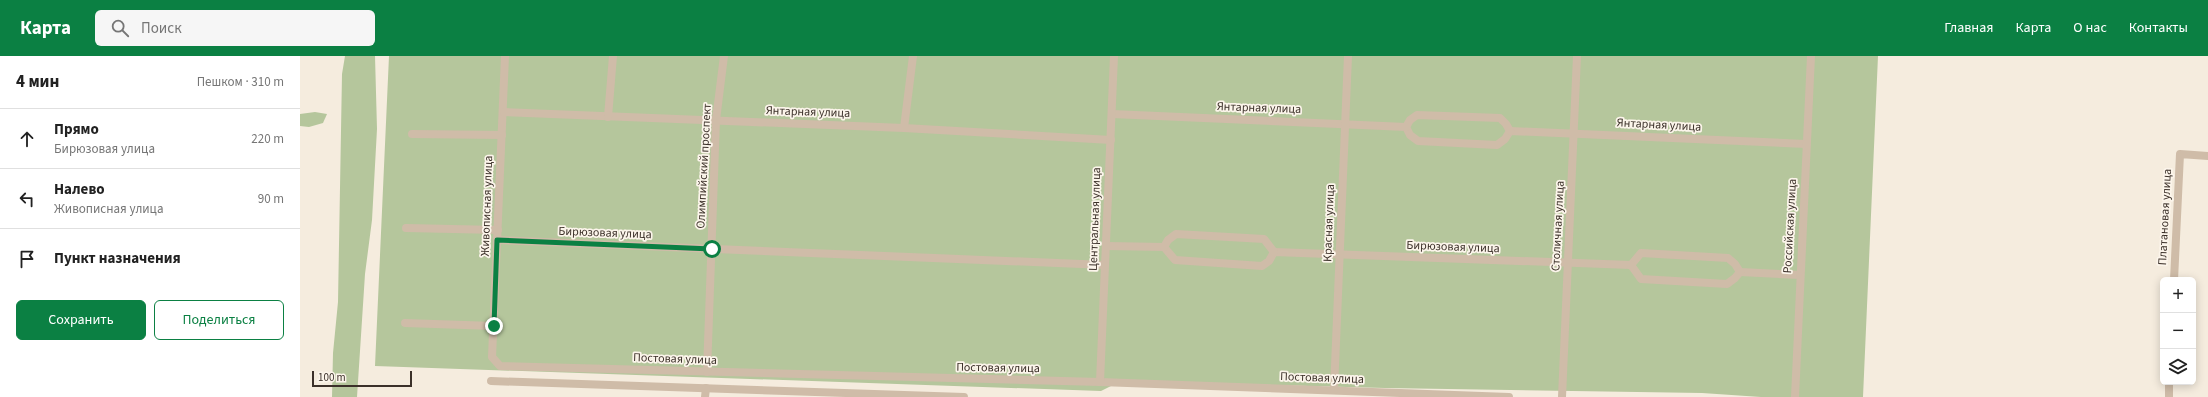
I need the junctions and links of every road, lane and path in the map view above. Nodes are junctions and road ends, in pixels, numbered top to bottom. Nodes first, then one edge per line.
1 (505, 56) edge
2 (613, 56) edge
3 (724, 56) edge
4 (913, 56) edge
5 (1114, 56) edge
6 (1348, 56) edge
7 (1577, 56) edge
8 (1811, 56) edge
9 (504, 112) junction
10 (1112, 114) junction
11 (608, 117) junction
12 (716, 120) junction
13 (1344, 124) junction
14 (904, 128) junction
15 (1406, 128) junction
16 (1510, 131) junction
17 (412, 134) dead end
18 (1575, 134) junction
19 (502, 135) junction
20 (1111, 140) junction
21 (1806, 144) junction
22 (2208, 156) edge
23 (406, 228) dead end
24 (498, 230) junction
25 (497, 240) junction
26 (1106, 246) junction
27 (1164, 247) junction
28 (712, 249) junction
29 (1274, 252) junction
30 (1340, 254) junction
31 (1569, 264) junction
32 (1105, 265) junction
33 (1631, 265) junction
34 (1740, 272) junction
35 (1800, 275) junction
36 (2174, 277) edge
37 (405, 323) dead end
38 (494, 326) junction
39 (492, 357) joint
40 (706, 372) junction
41 (491, 381) dead end
42 (1100, 382) junction
43 (2170, 385) edge
44 (706, 388) junction
45 (1334, 390) junction
46 (888, 396) edge
47 (705, 397) edge
48 (964, 397) edge
49 (1509, 397) edge
50 (1562, 397) edge
51 (1795, 397) edge
52 (2169, 397) edge

1 - 9 street, Живописная улица
2 - 11 street
3 - 12 street, Олимпийский проспект
4 - 14 street
5 - 10 street, Центральная улица
6 - 13 street, Красная улица
7 - 18 street, Столичная улица
8 - 21 street, Российская улица
9 - 11 street, Янтарная улица
9 - 19 street, Живописная улица
10 - 13 street, Янтарная улица
10 - 20 street, Центральная улица
11 - 12 street, Янтарная улица
12 - 14 street, Янтарная улица
12 - 28 street, Олимпийский проспект
13 - 15 street, Янтарная улица
13 - 30 street, Красная улица
14 - 20 street, Янтарная улица
15 - 16 street
15 - 16 street
16 - 18 street, Янтарная улица
17 - 19 street
18 - 21 street, Янтарная улица
18 - 31 street, Столичная улица
19 - 24 street, Живописная улица
20 - 26 street, Центральная улица
21 - 35 street, Российская улица
22 - 36 street, Платановая улица
23 - 24 street
24 - 25 street, Живописная улица
25 - 28 street, Бирюзовая улица
25 - 38 street, Живописная улица
26 - 27 street
26 - 32 street, Центральная улица
27 - 29 street
27 - 29 street
28 - 32 street, Бирюзовая улица
28 - 40 street, Олимпийский проспект
29 - 30 street, Бирюзовая улица
30 - 31 street, Бирюзовая улица
30 - 45 street, Красная улица
31 - 33 street, Бирюзовая улица
31 - 50 street, Столичная улица
32 - 42 street, Центральная улица
33 - 34 street
33 - 34 street
34 - 35 street
35 - 51 street, Российская улица
37 - 38 street
38 - 39 street, Живописная улица
39 - 40 street, Постовая улица
40 - 42 street, Постовая улица
41 - 44 street
42 - 45 street, Постовая улица
43 - 52 street
44 - 46 street
44 - 47 street
45 - 49 street, Постовая улица
46 - 48 street

